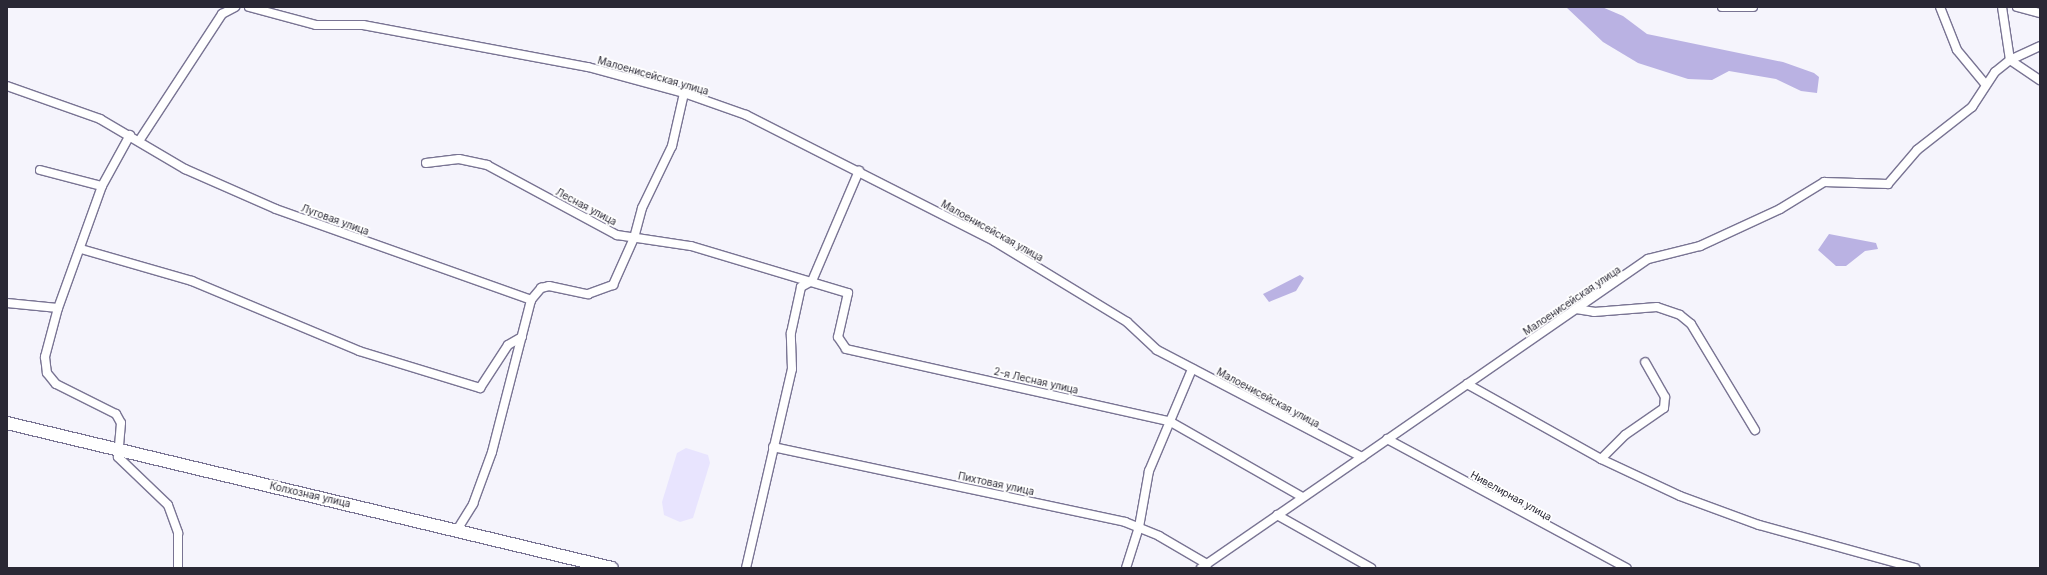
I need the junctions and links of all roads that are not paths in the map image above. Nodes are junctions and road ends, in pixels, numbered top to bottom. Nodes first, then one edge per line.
1 (235, 7) edge
2 (249, 7) edge
3 (1722, 7) edge
4 (1753, 7) edge
5 (1940, 7) edge
6 (2002, 7) edge
7 (2017, 7) edge
8 (2040, 13) edge
9 (2040, 46) edge
10 (2010, 60) junction
11 (2040, 80) edge
12 (1986, 85) junction
13 (7, 86) edge
14 (684, 93) junction
15 (130, 135) junction
16 (139, 141) junction
17 (426, 163) dead end
18 (40, 170) dead end
19 (859, 171) junction
20 (102, 186) junction
21 (634, 238) junction
22 (80, 249) junction
23 (812, 281) junction
24 (531, 300) junction
25 (7, 304) edge
26 (58, 308) junction
27 (1576, 309) junction
28 (522, 338) junction
29 (1645, 362) dead end
30 (1192, 369) junction
31 (1468, 384) junction
32 (1169, 421) junction
33 (7, 423) edge
34 (1755, 430) dead end
35 (1387, 439) junction
36 (773, 447) junction
37 (120, 450) junction
38 (1362, 456) junction
39 (1601, 459) junction
40 (1302, 497) junction
41 (1277, 515) junction
42 (1139, 526) junction
43 (457, 530) junction
44 (1204, 566) edge
45 (178, 568) edge
46 (612, 568) edge
47 (746, 568) edge
48 (1126, 568) edge
49 (1370, 568) edge
50 (1627, 568) edge
51 (1915, 568) edge

1 - 16 street
2 - 14 street, Малоенисейская улица
3 - 4 street
5 - 12 street
6 - 10 street
7 - 8 street
9 - 10 street
10 - 11 street
10 - 12 street
12 - 27 street, Малоенисейская улица
13 - 15 street, Луговая улица
14 - 19 street, Малоенисейская улица
14 - 21 street
15 - 16 street, Луговая улица
15 - 20 street
16 - 24 street, Луговая улица
17 - 21 street, Лесная улица
18 - 20 street
19 - 23 street
19 - 30 street, Малоенисейская улица
20 - 22 street
21 - 23 street, Лесная улица
21 - 24 street
22 - 26 street
22 - 28 street
23 - 32 street, 2-я Лесная улица
23 - 36 street
24 - 28 street
25 - 26 street
26 - 37 street
27 - 31 street, Малоенисейская улица
27 - 34 street
28 - 43 street
29 - 39 street
30 - 32 street
30 - 38 street, Малоенисейская улица
31 - 35 street, Малоенисейская улица
31 - 39 street
32 - 40 street, 2-я Лесная улица
32 - 42 street
33 - 37 main road, Колхозная улица
35 - 38 street, Малоенисейская улица
35 - 50 street, Нивелирная улица
36 - 42 street, Пихтовая улица
36 - 47 street
37 - 43 main road, Колхозная улица
37 - 45 street
38 - 40 street
39 - 51 street
40 - 41 street
41 - 44 street
41 - 49 street
42 - 44 street, Пихтовая улица
42 - 48 street
43 - 46 main road, Колхозная улица

